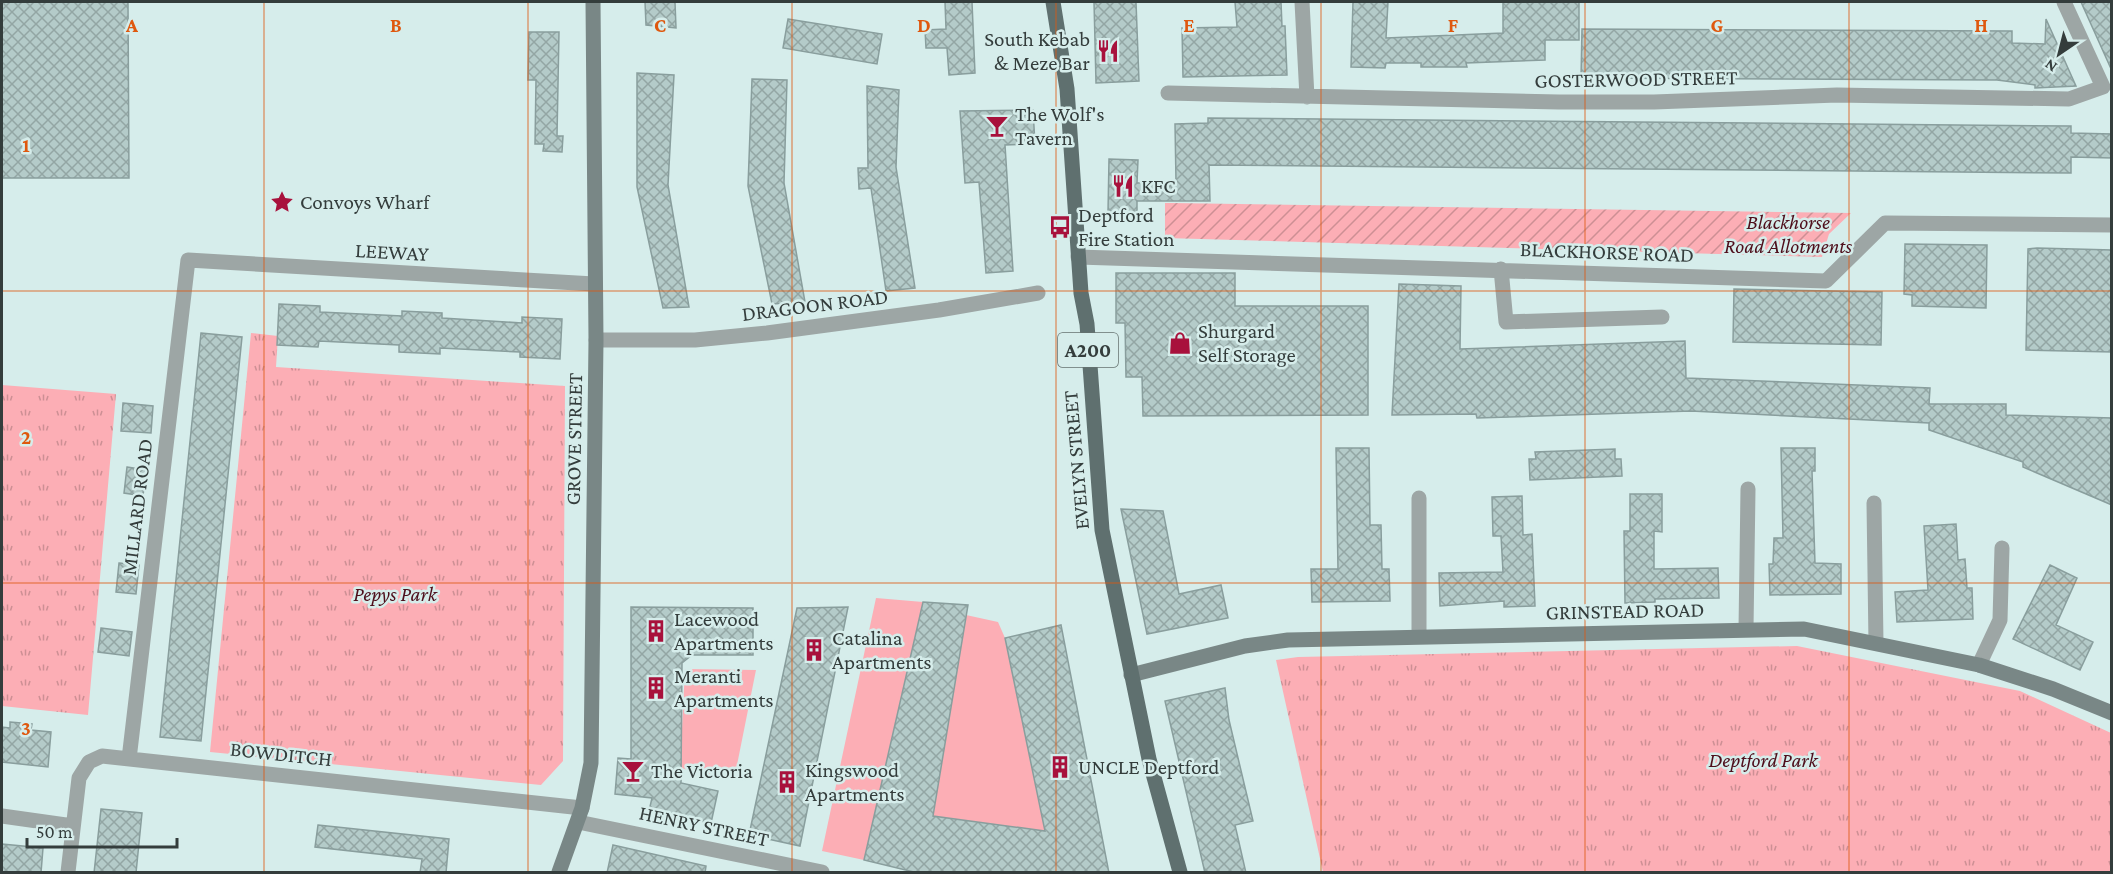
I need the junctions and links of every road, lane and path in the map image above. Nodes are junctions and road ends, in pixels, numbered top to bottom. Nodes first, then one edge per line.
1 (593, 2) edge
2 (1053, 2) edge
3 (1302, 2) edge
4 (2064, 2) edge
5 (1168, 93) dead end
6 (1307, 97) junction
7 (2112, 225) edge
8 (1078, 257) junction
9 (188, 260) joint
10 (1501, 269) junction
11 (594, 284) junction
12 (1038, 293) dead end
13 (1662, 317) dead end
14 (596, 340) junction
15 (1748, 489) dead end
16 (1419, 498) dead end
17 (1874, 503) dead end
18 (2002, 548) dead end
19 (1746, 629) junction
20 (1419, 636) junction
21 (1876, 643) junction
22 (1979, 664) junction
23 (1131, 675) junction
24 (2112, 714) edge
25 (129, 759) junction
26 (580, 815) junction
27 (2, 816) edge
28 (73, 826) junction
29 (68, 873) edge
30 (559, 873) edge
31 (822, 873) edge
32 (1180, 873) edge

1 - 11 street, GROVE STREET
2 - 8 main road, EVELYN STREET / A200
3 - 6 street
4 - 6 street, GOSTERWOOD STREET
5 - 6 street, GOSTERWOOD STREET
7 - 10 street, BLACKHORSE ROAD
8 - 10 street, BLACKHORSE ROAD
8 - 23 main road, EVELYN STREET / A200
9 - 11 street, LEEWAY
9 - 25 street, MILLARD ROAD
10 - 13 street
11 - 14 street, GROVE STREET
12 - 14 street, DRAGOON ROAD
14 - 26 street, GROVE STREET
15 - 19 street
16 - 20 street
17 - 21 street
18 - 22 street
19 - 20 street, GRINSTEAD ROAD
19 - 21 street, GRINSTEAD ROAD
20 - 23 street, GRINSTEAD ROAD
21 - 22 street, GRINSTEAD ROAD
22 - 24 street, GRINSTEAD ROAD
23 - 32 main road, EVELYN STREET / A200
25 - 26 street, BOWDITCH
25 - 28 street, BOWDITCH
26 - 30 street, GROVE STREET
26 - 31 street, HENRY STREET
27 - 28 street
28 - 29 street, BOWDITCH

